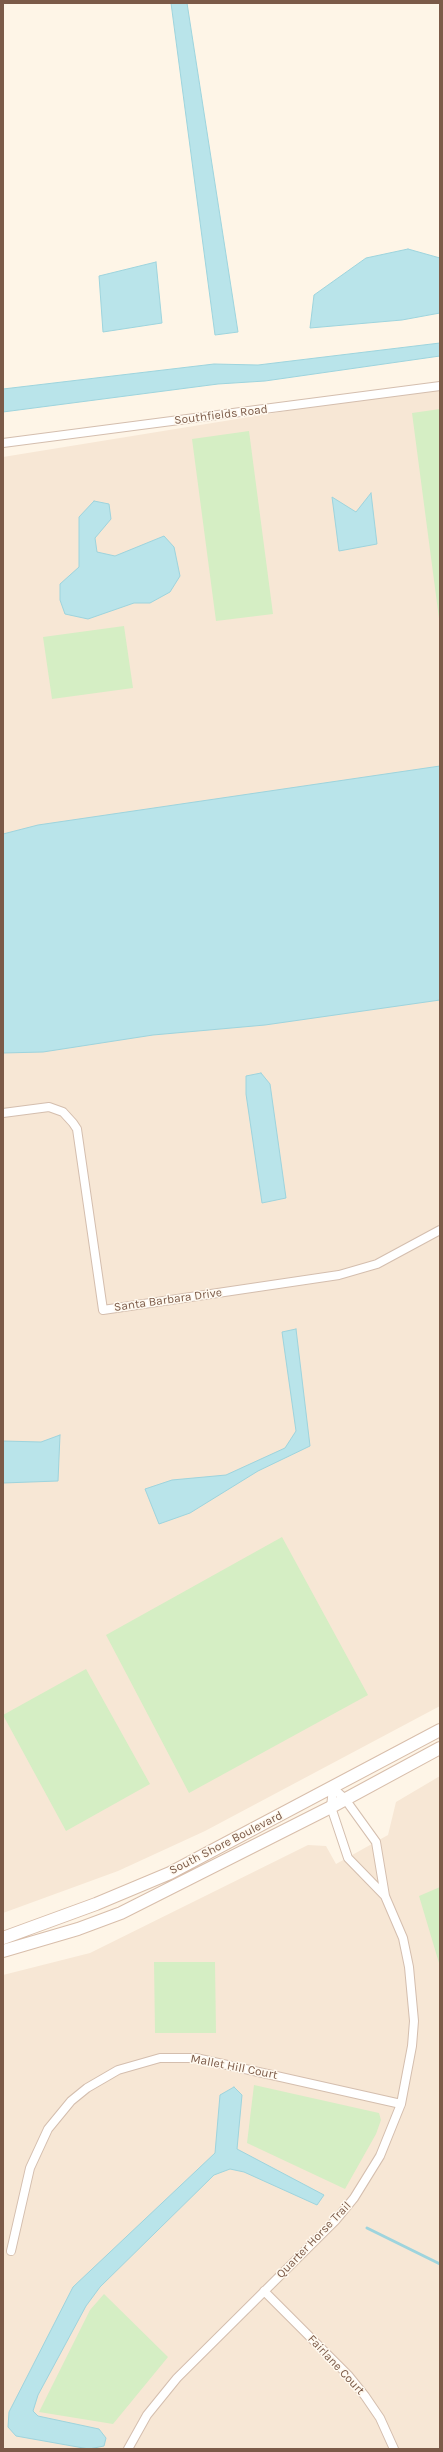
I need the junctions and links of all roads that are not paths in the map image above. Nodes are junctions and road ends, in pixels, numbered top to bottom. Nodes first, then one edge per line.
1 (440, 386) edge
2 (3, 443) edge
3 (3, 1113) edge
4 (440, 1230) edge
5 (440, 1730) edge
6 (440, 1748) edge
7 (333, 1788) junction
8 (345, 1799) junction
9 (331, 1807) junction
10 (385, 1896) junction
11 (3, 1938) edge
12 (3, 1951) edge
13 (401, 2104) junction
14 (11, 2251) dead end
15 (264, 2291) junction
16 (128, 2449) edge
17 (394, 2449) edge

1 - 2 street, Southfields Road
3 - 4 street, Santa Barbara Drive
5 - 7 street, South Shore Boulevard
6 - 8 street, South Shore Boulevard
7 - 8 street, Quarter Horse Trail
7 - 9 street, Quarter Horse Trail
7 - 11 street, South Shore Boulevard
8 - 9 street, South Shore Boulevard
8 - 10 street, Quarter Horse Trail
9 - 10 street, Quarter Horse Trail
9 - 12 street, South Shore Boulevard
10 - 13 street, Quarter Horse Trail
13 - 14 street, Mallet Hill Court
13 - 15 street, Quarter Horse Trail
15 - 16 street, Quarter Horse Trail
15 - 17 street, Fairlane Court

